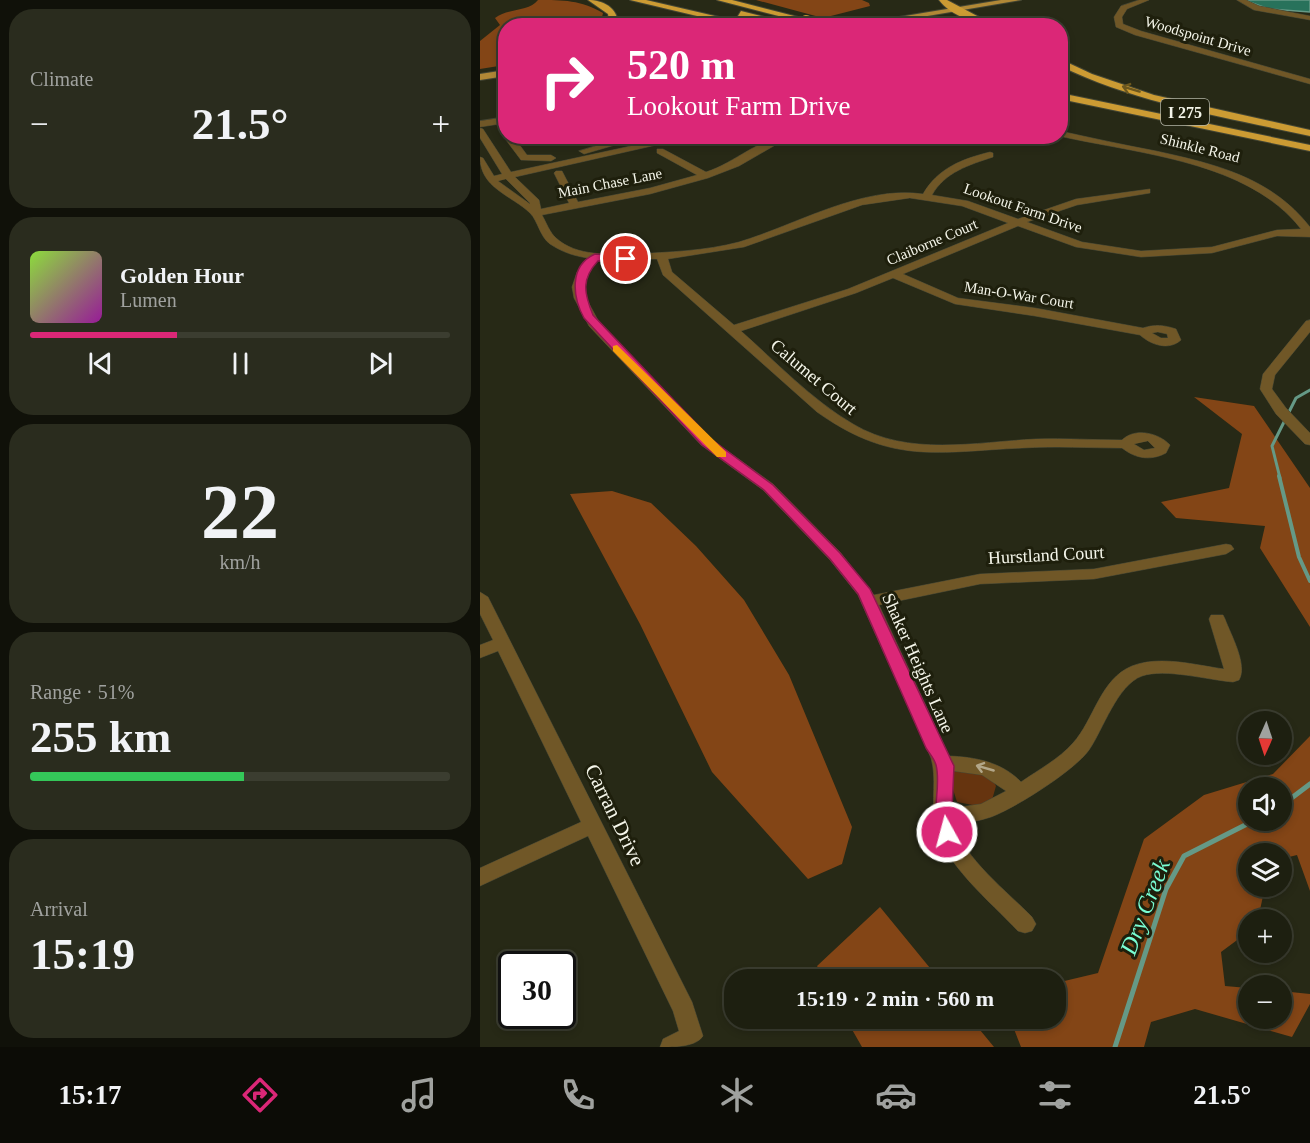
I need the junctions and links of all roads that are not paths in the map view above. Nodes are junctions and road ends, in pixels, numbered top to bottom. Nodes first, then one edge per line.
1 (592, 0) edge
2 (634, 0) edge
3 (680, 0) edge
4 (721, 0) edge
5 (739, 0) edge
6 (980, 0) edge
7 (1004, 0) edge
8 (1017, 0) edge
9 (1145, 0) edge
10 (1241, 0) edge
11 (948, 5) edge
12 (614, 18) edge
13 (719, 18) edge
14 (756, 18) edge
15 (791, 18) edge
16 (800, 18) edge
17 (848, 18) edge
18 (887, 18) edge
19 (975, 18) edge
20 (1310, 18) edge
21 (1068, 65) edge
22 (498, 74) edge
23 (480, 77) edge
24 (498, 79) edge
25 (480, 82) edge
26 (1310, 82) edge
27 (1081, 88) dead end
28 (1068, 98) edge
29 (1068, 108) edge
30 (498, 121) edge
31 (480, 124) edge
32 (480, 131) edge
33 (1310, 134) edge
34 (1068, 136) edge
35 (513, 144) edge
36 (612, 144) edge
37 (655, 144) edge
38 (771, 144) edge
39 (1309, 148) edge
40 (660, 151) dead end
41 (990, 155) dead end
42 (480, 160) edge
43 (559, 173) dead end
44 (508, 176) junction
45 (705, 176) junction
46 (493, 179) junction
47 (1146, 191) dead end
48 (927, 195) junction
49 (575, 205) junction
50 (536, 213) junction
51 (1017, 222) junction
52 (1310, 233) edge
53 (595, 257) junction
54 (662, 257) junction
55 (893, 274) junction
56 (1310, 324) edge
57 (732, 330) junction
58 (1144, 332) dead end
59 (1310, 441) edge
60 (1125, 444) dead end
61 (1226, 549) dead end
62 (480, 597) edge
63 (868, 602) junction
64 (1217, 619) dead end
65 (502, 643) junction
66 (480, 652) edge
67 (944, 763) junction
68 (1018, 791) junction
69 (945, 817) junction
70 (594, 825) junction
71 (480, 877) edge
72 (1025, 924) dead end
73 (671, 1047) edge

1 - 12 highway
2 - 13 highway
3 - 14 highway
4 - 15 highway
5 - 16 highway
6 - 11 main road
7 - 11 main road
8 - 11 main road
9 - 26 street, Woodspoint Drive
10 - 20 street
11 - 17 main road
11 - 18 main road
11 - 19 highway
33 -> 21 highway
22 - 23 main road
24 - 25 main road
27 - 33 highway, I 275
28 - 39 highway, I 275
29 - 39 highway
30 - 31 street
32 - 44 street, Lookout Farm Drive
34 - 52 street, Shinkle Road
35 - 36 street
37 - 44 street
38 - 45 street, Main Chase Lane
40 - 45 street
41 - 48 street
42 - 46 street, Lookout Farm Drive
43 - 49 street
44 - 46 street
44 - 50 street, Lookout Farm Drive
45 - 49 street, Main Chase Lane
46 - 50 street, Lookout Farm Drive
47 - 51 street, Claiborne Court
48 - 51 street, Lookout Farm Drive
48 - 54 street, Lookout Farm Drive
49 - 50 street, Main Chase Lane
50 - 53 street, Lookout Farm Drive
51 - 52 street, Lookout Farm Drive
51 - 55 street, Claiborne Court
53 - 54 street, Lookout Farm Drive
53 - 63 street, Shaker Heights Lane
54 - 57 street, Calumet Court
55 - 57 street, Claiborne Court
55 - 58 street, Man-O-War Court
56 - 59 street
57 - 60 street, Calumet Court
61 - 63 street, Hurstland Court
62 - 65 street, Carran Drive
63 - 67 street, Shaker Heights Lane
64 - 68 street
65 - 66 street
65 - 70 street, Carran Drive
68 -> 67 street
67 - 69 street, Shaker Heights Lane
68 - 69 street
69 - 72 street, Shaker Heights Lane
70 - 71 street
70 - 73 street, Carran Drive

